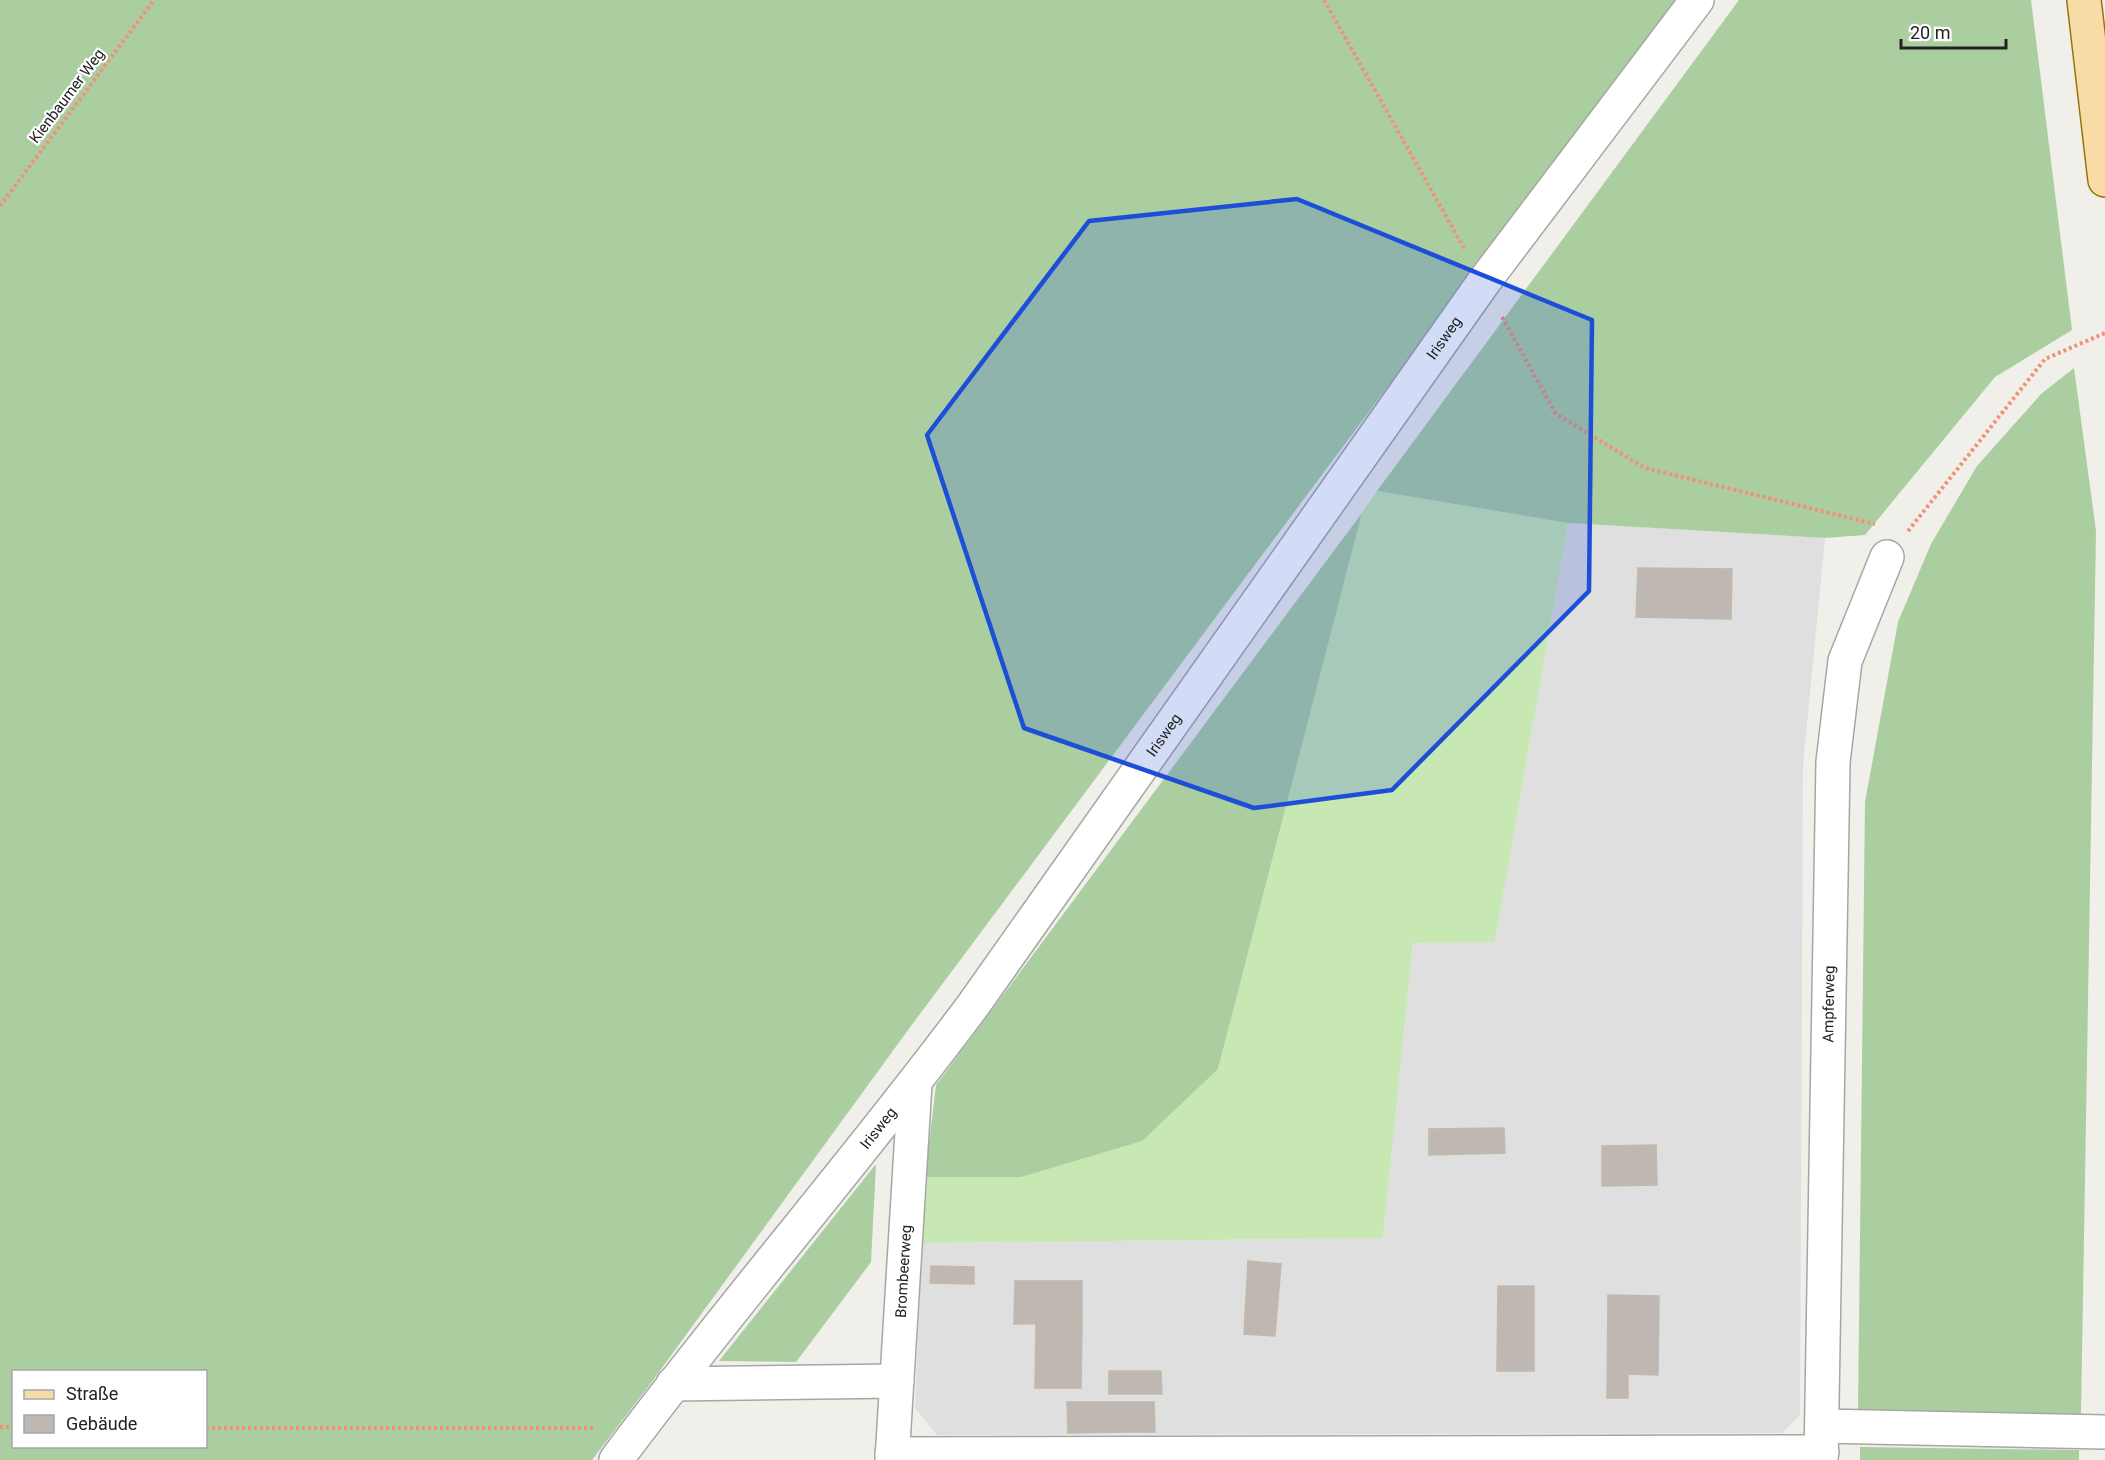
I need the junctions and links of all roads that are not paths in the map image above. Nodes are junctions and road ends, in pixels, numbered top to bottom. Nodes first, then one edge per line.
1 (1697, 0) edge
2 (2084, 0) edge
3 (2105, 180) edge
4 (1886, 542) road end
5 (915, 1083) junction
6 (897, 1381) junction
7 (672, 1384) junction
8 (2105, 1432) edge
9 (1822, 1446) edge
10 (892, 1457) edge
11 (616, 1460) edge

1 - 5 street, Irisweg
2 - 3 main road
4 - 9 street, Ampferweg
5 - 6 street, Brombeerweg
5 - 7 street, Irisweg
6 - 7 street
6 - 10 street, Brombeerweg
7 - 11 street, Irisweg
8 - 9 street
9 - 10 street

